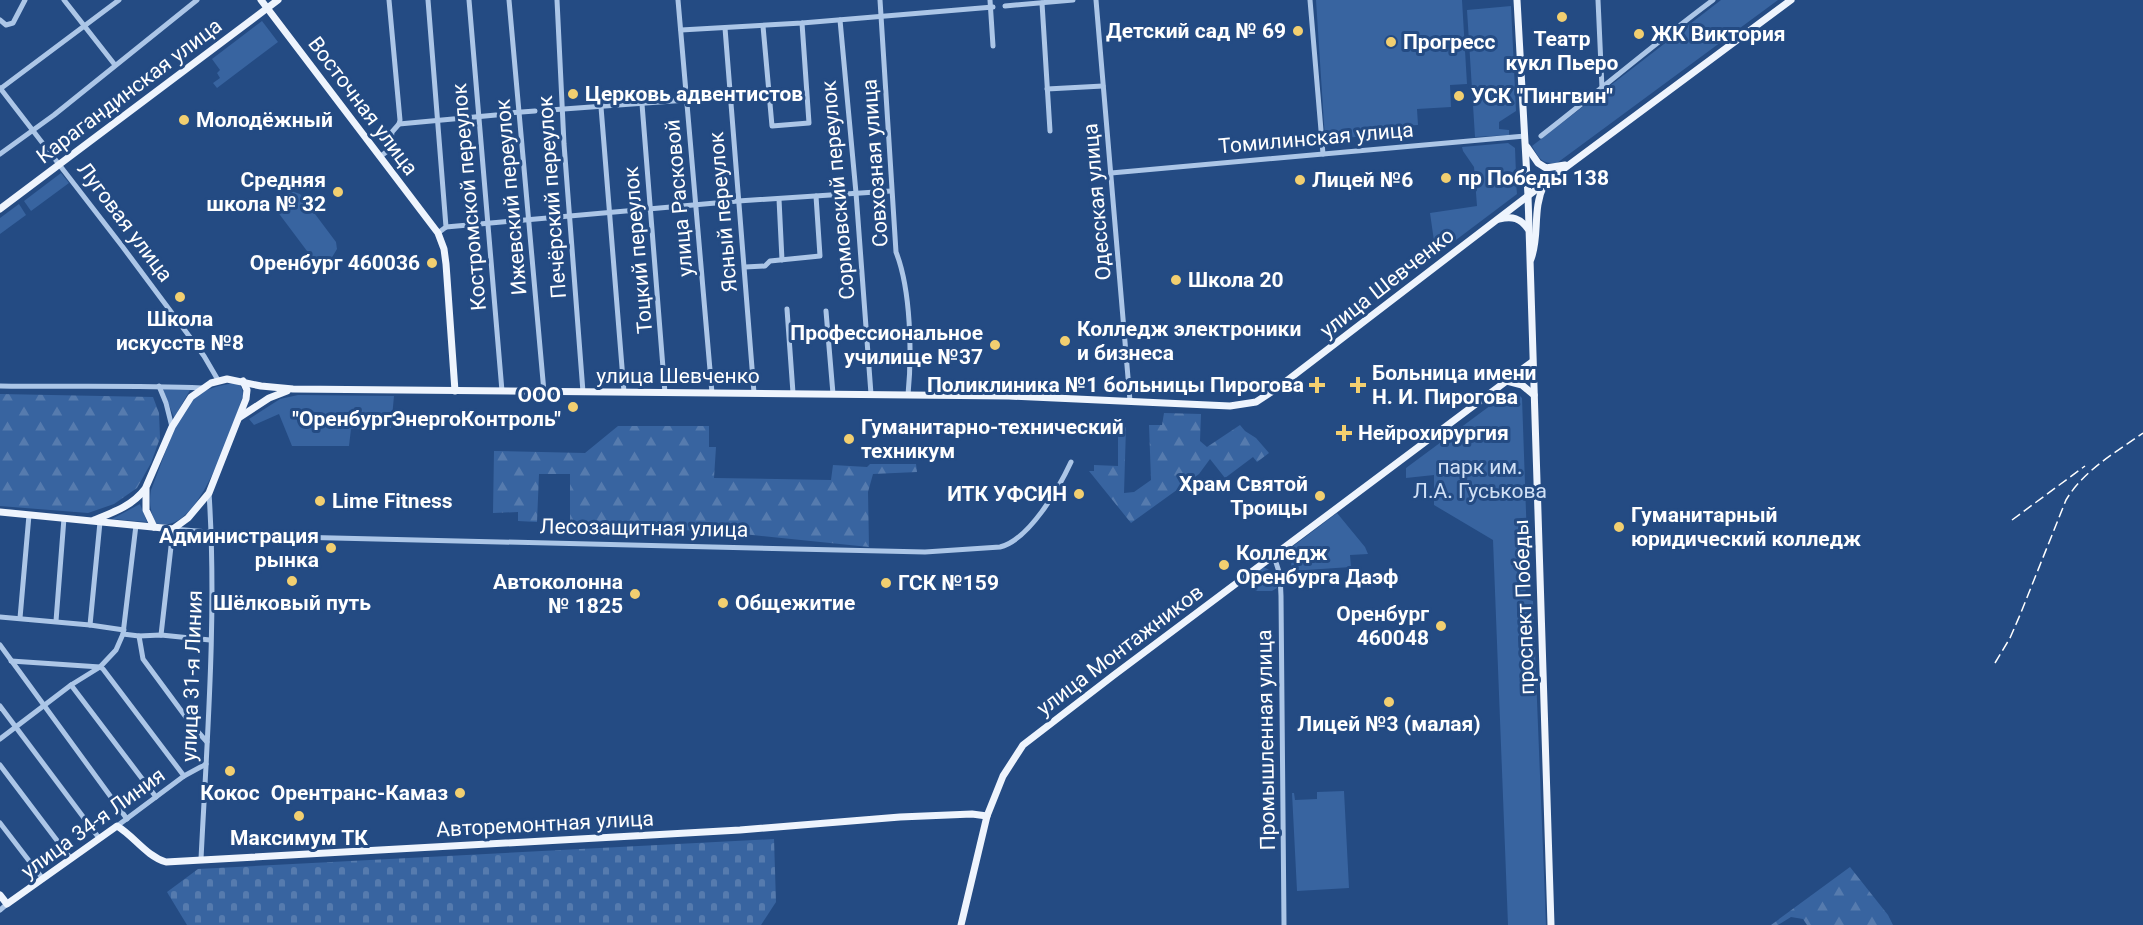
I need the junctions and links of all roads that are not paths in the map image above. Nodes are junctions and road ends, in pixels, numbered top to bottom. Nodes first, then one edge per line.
1 (25, 0) edge
2 (64, 0) edge
3 (119, 0) edge
4 (261, 0) edge
5 (278, 0) edge
6 (389, 0) edge
7 (428, 0) edge
8 (469, 0) edge
9 (509, 0) edge
10 (557, 0) edge
11 (678, 0) edge
12 (880, 0) edge
13 (1072, 0) edge
14 (1096, 0) edge
15 (1310, 0) edge
16 (1517, 0) edge
17 (1598, 0) edge
18 (1713, 0) edge
19 (1791, 0) edge
20 (197, 1) edge
21 (1042, 3) junction
22 (991, 4) edge
23 (1005, 6) dead end
24 (267, 8) junction
25 (881, 16) junction
26 (0, 20) edge
27 (840, 20) junction
28 (802, 23) junction
29 (84, 26) junction
30 (763, 26) junction
31 (725, 28) junction
32 (681, 30) junction
33 (993, 46) dead end
34 (115, 65) junction
35 (1103, 86) junction
36 (0, 88) edge
37 (1047, 88) junction
38 (1602, 88) junction
39 (687, 100) junction
40 (642, 104) junction
41 (601, 107) junction
42 (550, 110) dead end
43 (562, 110) junction
44 (535, 111) dead end
45 (520, 112) junction
46 (507, 113) dead end
47 (496, 115) dead end
48 (479, 117) junction
49 (439, 120) junction
50 (399, 124) junction
51 (33, 130) junction
52 (1050, 131) dead end
53 (1525, 136) junction
54 (1541, 136) dead end
55 (1526, 145) junction
56 (0, 154) edge
57 (1323, 154) junction
58 (381, 156) junction
59 (60, 164) junction
60 (1571, 164) junction
61 (1111, 173) junction
62 (1546, 182) junction
63 (891, 190) junction
64 (856, 193) junction
65 (816, 196) junction
66 (1528, 196) junction
67 (779, 199) junction
68 (738, 201) junction
69 (696, 205) junction
70 (651, 208) junction
71 (0, 209) edge
72 (611, 212) junction
73 (570, 216) junction
74 (1497, 219) junction
75 (529, 220) junction
76 (487, 223) junction
77 (446, 227) junction
78 (1529, 229) junction
79 (438, 233) junction
80 (782, 260) junction
81 (1529, 264) junction
82 (745, 267) junction
83 (787, 309) dead end
84 (826, 310) dead end
85 (1532, 362) junction
86 (218, 380) junction
87 (243, 381) junction
88 (1507, 381) junction
89 (0, 386) edge
90 (159, 386) junction
91 (202, 388) junction
92 (293, 389) junction
93 (455, 391) junction
94 (502, 391) junction
95 (544, 392) junction
96 (583, 392) junction
97 (624, 392) junction
98 (665, 393) junction
99 (712, 393) junction
100 (754, 393) junction
101 (794, 393) junction
102 (832, 394) junction
103 (871, 394) junction
104 (908, 394) junction
105 (1534, 395) junction
106 (1130, 401) junction
107 (239, 418) junction
108 (172, 427) junction
109 (1071, 462) dead end
110 (147, 488) junction
111 (209, 493) junction
112 (0, 512) edge
113 (29, 515) junction
114 (64, 518) junction
115 (92, 521) junction
116 (100, 522) junction
117 (136, 525) junction
118 (154, 527) junction
119 (173, 529) junction
120 (212, 533) junction
121 (1274, 556) junction
122 (0, 617) edge
123 (20, 618) junction
124 (56, 621) junction
125 (90, 625) junction
126 (123, 632) junction
127 (161, 635) junction
128 (139, 636) junction
129 (210, 640) junction
130 (0, 645) edge
131 (11, 661) junction
132 (100, 667) junction
133 (71, 685) junction
134 (45, 705) junction
135 (0, 706) edge
136 (16, 727) junction
137 (0, 739) edge
138 (207, 742) junction
139 (206, 764) junction
140 (0, 765) edge
141 (184, 776) junction
142 (156, 797) junction
143 (987, 816) junction
144 (127, 819) junction
145 (0, 823) edge
146 (117, 826) junction
147 (99, 838) junction
148 (71, 859) junction
149 (201, 860) junction
150 (43, 879) junction
151 (0, 896) edge
152 (7, 904) junction
153 (0, 910) edge
154 (961, 925) edge
155 (1284, 925) edge
156 (1551, 925) edge

1 - 26 street
2 - 29 street
3 - 29 street
4 - 24 main road, Восточная улица
5 - 24 main road, Карагандинская улица
6 - 50 street
7 - 49 street
8 - 48 street, Костромской переулок
9 - 45 street, Ижевский переулок
10 - 43 street, Печёрский переулок
11 - 32 street, улица Расковой
12 - 25 street, Совхозная улица
13 - 21 street
14 - 35 street, Одесская улица
15 - 57 street
16 - 53 main road, проспект Победы
17 - 38 street
18 - 38 street
19 - 60 main road, улица Шевченко
20 - 34 street
21 - 23 street
21 - 37 street
22 - 25 street
22 - 33 street
24 - 58 main road, Восточная улица
24 - 59 main road, Карагандинская улица
25 - 27 street
25 - 63 street, Совхозная улица
27 - 28 street
27 - 64 street, Сормовский переулок
28 - 30 street
28 - 30 street
29 - 34 street
29 - 36 street
30 - 31 street
31 - 32 street
31 - 68 street, Ясный переулок
32 - 39 street, улица Расковой
34 - 51 street
35 - 37 street
35 - 61 street, Одесская улица
36 - 51 street, Луговая улица
37 - 52 street
38 - 54 street
39 - 40 street
39 - 69 street, улица Расковой
40 - 41 street
40 - 70 street, Тоцкий переулок
41 - 43 street
41 - 72 street
42 - 43 street
43 - 73 street, Печёрский переулок
44 - 45 street
45 - 46 street
45 - 75 street, Ижевский переулок
47 - 48 street
48 - 49 street
48 - 76 street, Костромской переулок
49 - 50 street
49 - 77 street
50 - 58 street
51 - 56 street
51 - 59 street, Луговая улица
53 - 55 main road, проспект Победы
53 - 57 street, Томилинская улица
55 - 60 main road
55 - 66 main road, проспект Победы
57 - 61 street, Томилинская улица
58 - 79 main road, Восточная улица
59 - 71 main road, Карагандинская улица
59 - 86 street, Луговая улица
60 - 62 main road, улица Шевченко
61 - 106 street, Одесская улица
62 - 66 main road, улица Шевченко
62 - 81 main road
63 - 64 street
63 - 104 street, Совхозная улица
64 - 65 street
64 - 103 street, Сормовский переулок
65 - 67 street
65 - 80 street
66 - 74 main road, улица Шевченко
66 - 78 main road, проспект Победы
67 - 68 street
67 - 80 street
68 - 69 street
68 - 82 street, Ясный переулок
69 - 70 street
69 - 99 street, улица Расковой
70 - 72 street
70 - 98 street, Тоцкий переулок
72 - 73 street
72 - 97 street
73 - 75 street
73 - 96 street, Печёрский переулок
74 - 78 main road
74 - 106 main road, улица Шевченко
75 - 76 street
75 - 95 street, Ижевский переулок
76 - 77 street
76 - 94 street, Костромской переулок
77 - 79 street
78 - 81 main road, проспект Победы
79 - 93 main road
80 - 82 street
81 - 85 main road, проспект Победы
82 - 100 street, Ясный переулок
83 - 101 street
84 - 102 street
85 - 88 main road, улица Монтажников
85 - 105 main road, проспект Победы
86 - 87 main road, улица Шевченко
86 - 91 main road
87 - 92 main road, улица Шевченко
87 - 107 main road
88 - 105 main road
88 - 121 main road, улица Монтажников
89 - 90 street
90 - 91 street
90 - 108 street
91 - 108 main road
92 - 93 main road, улица Шевченко
92 - 107 main road, улица Шевченко
93 - 94 main road, улица Шевченко
94 - 95 main road, улица Шевченко
95 - 96 main road, улица Шевченко
96 - 97 main road, улица Шевченко
97 - 98 main road, улица Шевченко
98 - 99 main road, улица Шевченко
99 - 100 main road, улица Шевченко
100 - 101 main road, улица Шевченко
101 - 102 main road, улица Шевченко
102 - 103 main road, улица Шевченко
103 - 104 main road, улица Шевченко
104 - 106 main road, улица Шевченко
105 - 156 main road, проспект Победы
107 - 111 main road
108 - 110 main road
109 - 120 street, Лесозащитная улица
110 - 115 main road
110 - 118 main road
111 - 119 main road
111 - 120 street, улица 31-я Линия
112 - 113 main road
113 - 114 main road
113 - 123 street
114 - 115 main road
114 - 124 street
115 - 116 main road
116 - 117 main road
116 - 125 street
117 - 118 main road
117 - 126 street
118 - 119 main road
119 - 120 street, Лесозащитная улица
119 - 127 street
120 - 129 street, улица 31-я Линия
121 - 143 main road, улица Монтажников
121 - 155 street, Промышленная улица
122 - 123 street
123 - 124 street
124 - 125 street
125 - 126 street
126 - 128 street
126 - 132 street
127 - 128 street
127 - 129 street
128 - 138 street
129 - 138 street, улица 31-я Линия
130 - 131 street
131 - 132 street
131 - 134 street
132 - 133 street
132 - 141 street
133 - 134 street
133 - 142 street
134 - 136 street
134 - 144 street
135 - 136 street
136 - 137 street
136 - 147 street
138 - 139 street, улица 31-я Линия
139 - 141 street, улица 34-я Линия
139 - 149 street, улица 31-я Линия
140 - 148 street
141 - 142 street, улица 34-я Линия
142 - 144 street, улица 34-я Линия
143 - 149 main road, Авторемонтная улица
143 - 154 main road, улица Монтажников
144 - 146 street, улица 34-я Линия
145 - 150 street
146 - 147 main road, улица 34-я Линия
146 - 149 main road, Авторемонтная улица
147 - 148 main road, улица 34-я Линия
148 - 150 main road, улица 34-я Линия
150 - 152 main road, улица 34-я Линия
151 - 152 main road
152 - 153 street, улица 34-я Линия

